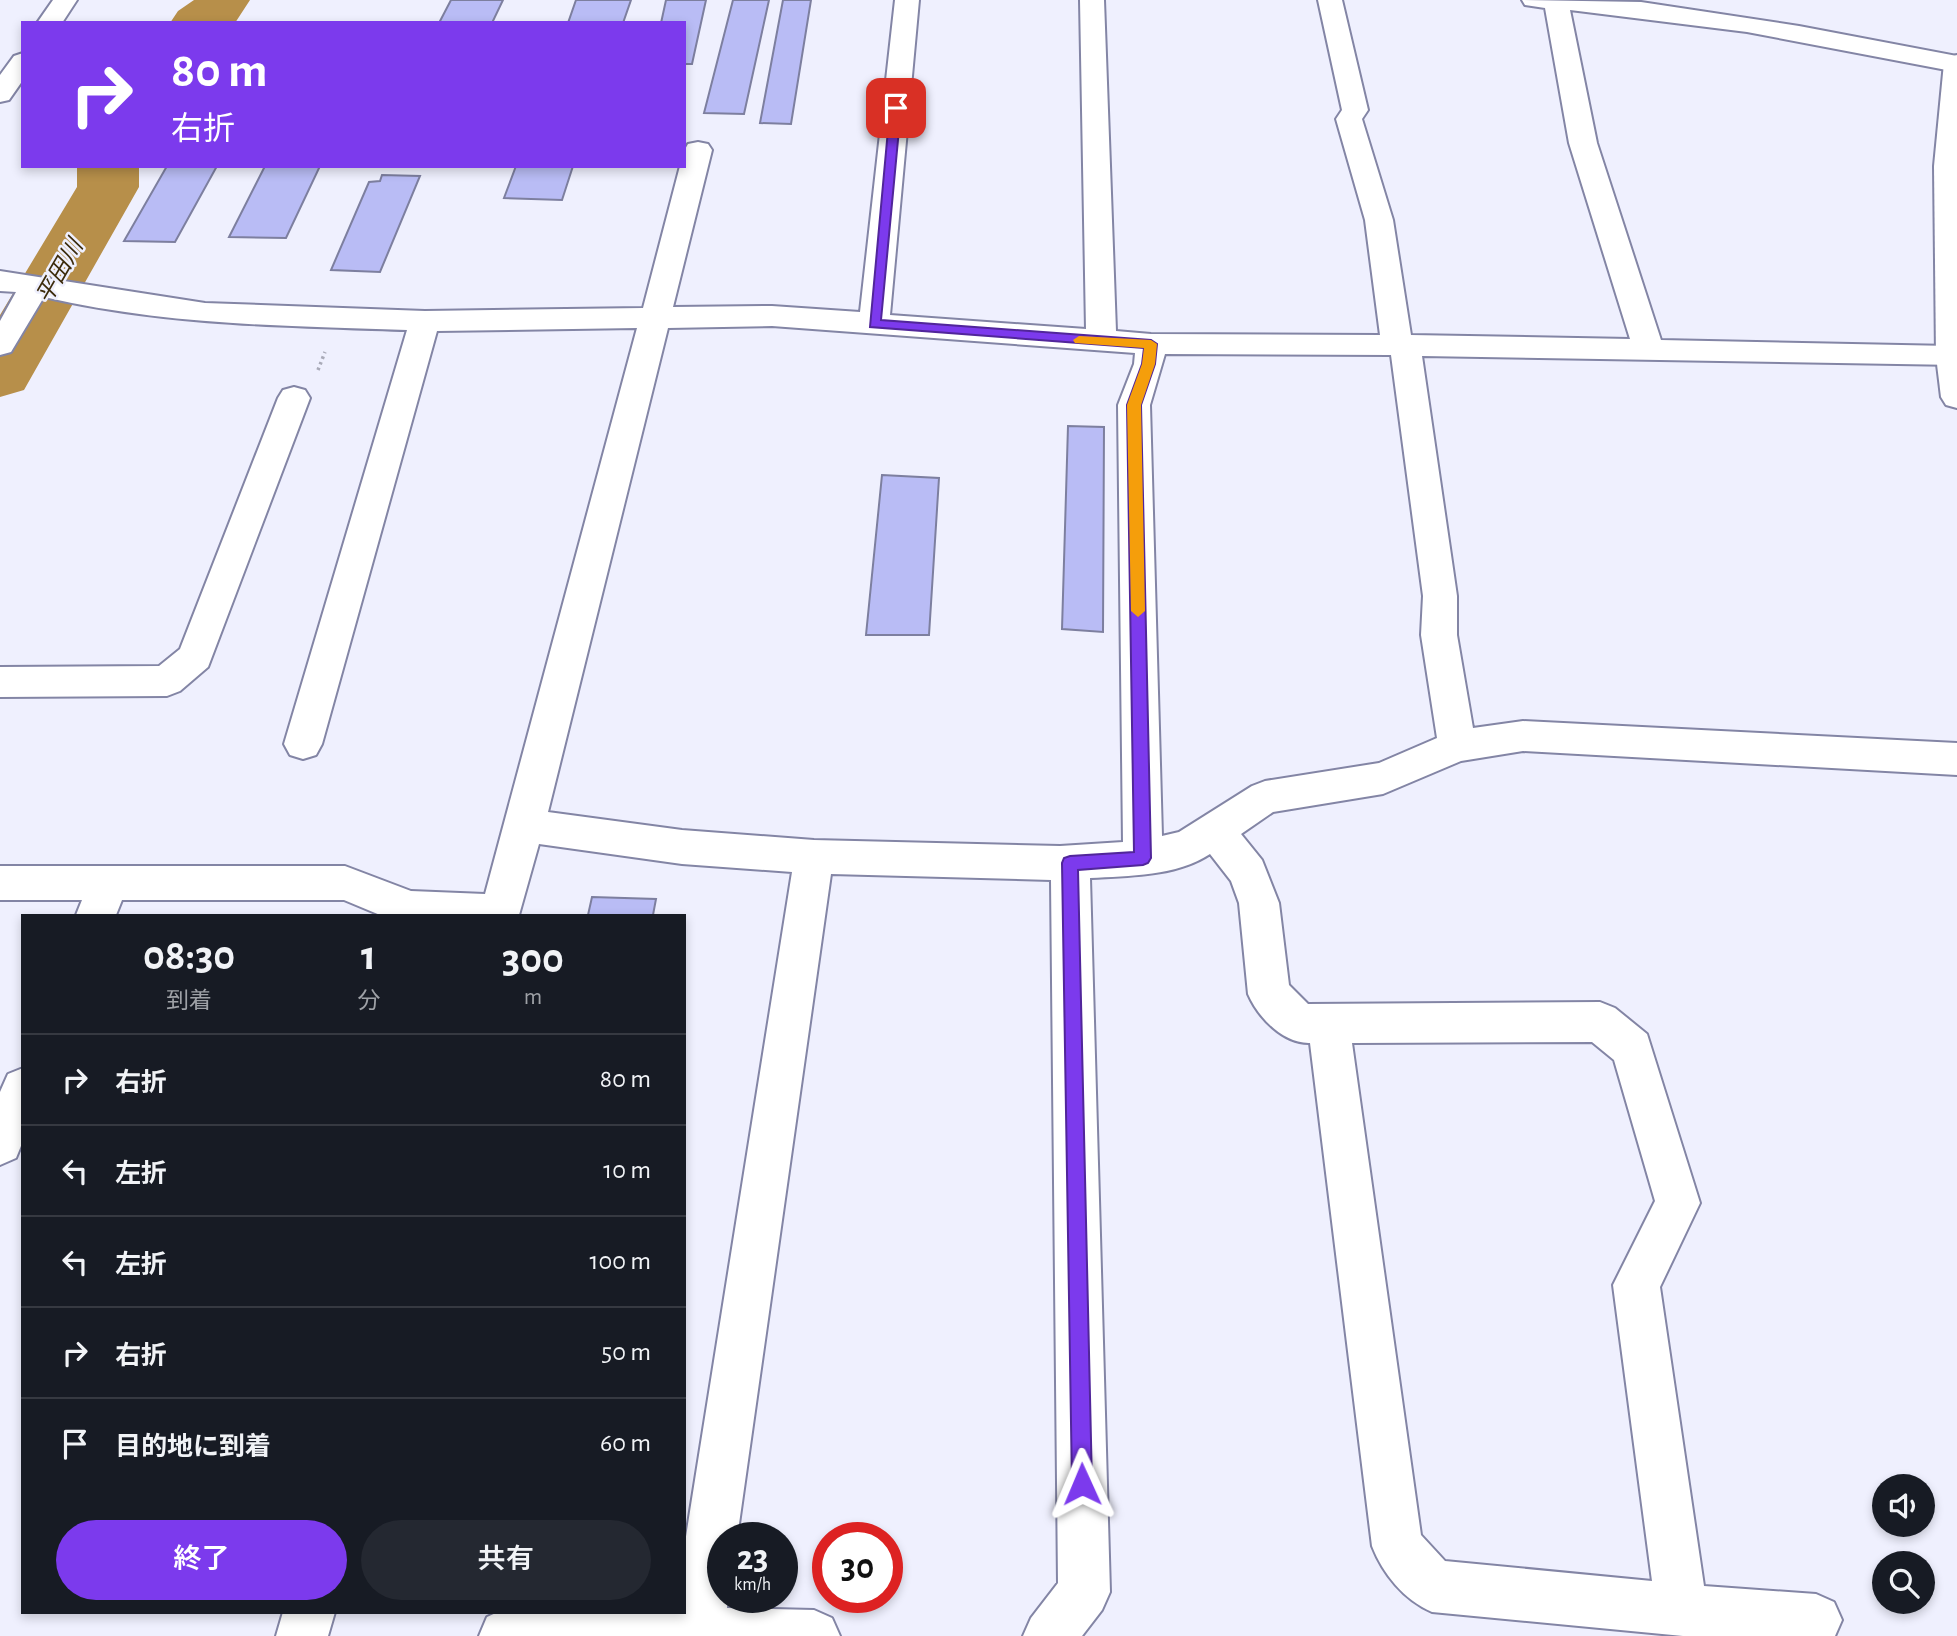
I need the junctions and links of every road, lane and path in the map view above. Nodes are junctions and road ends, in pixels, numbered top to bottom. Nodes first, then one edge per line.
1 (65, 0) edge
2 (907, 0) edge
3 (1092, 0) edge
4 (1330, 0) edge
5 (1545, 1) edge
6 (50, 21) edge
7 (1957, 63) edge
8 (21, 64) edge
9 (0, 94) edge
10 (698, 150) dead end
11 (1953, 167) edge
12 (0, 281) edge
13 (45, 288) junction
14 (656, 317) junction
15 (337, 318) junction
16 (425, 321) junction
17 (874, 324) junction
18 (1101, 342) junction
19 (1151, 344) junction
20 (0, 345) edge
21 (1401, 345) junction
22 (1649, 351) junction
23 (1954, 374) edge
24 (294, 398) joint
25 (0, 682) edge
26 (303, 744) dead end
27 (1457, 746) junction
28 (1957, 759) edge
29 (525, 825) junction
30 (1216, 832) junction
31 (814, 857) junction
32 (1143, 858) junction
33 (1070, 863) junction
34 (0, 883) edge
35 (103, 899) edge
36 (499, 914) edge
37 (1328, 1023) junction
38 (21, 1094) edge
39 (0, 1143) edge
40 (1682, 1610) junction
41 (308, 1614) edge
42 (1816, 1620) dead end
43 (697, 1633) junction
44 (505, 1635) edge
45 (302, 1636) edge
46 (814, 1636) edge
47 (1049, 1636) edge

1 - 6 street
2 - 17 street
3 - 18 street
4 - 21 street
5 - 7 street
5 - 22 street
7 - 11 street
8 - 9 street
10 - 14 street
11 - 23 street
12 - 13 street
13 - 15 street
13 - 20 street
14 - 16 street
14 - 17 street
14 - 29 street
15 - 16 street
15 - 24 path
16 - 26 street
17 - 18 street
18 - 19 street
19 - 21 street
19 - 32 street
21 - 22 street
21 - 27 street
22 - 23 street
24 - 25 street
27 - 28 street
27 - 30 street
29 - 31 street
29 - 36 street
30 - 32 street
30 - 37 street
31 - 33 street
31 - 43 street
32 - 33 street
33 - 47 street
34 - 35 street
35 - 36 street
37 - 40 street
37 - 40 street
38 - 39 street
40 - 42 street
41 - 45 street
43 - 44 street
43 - 46 street

